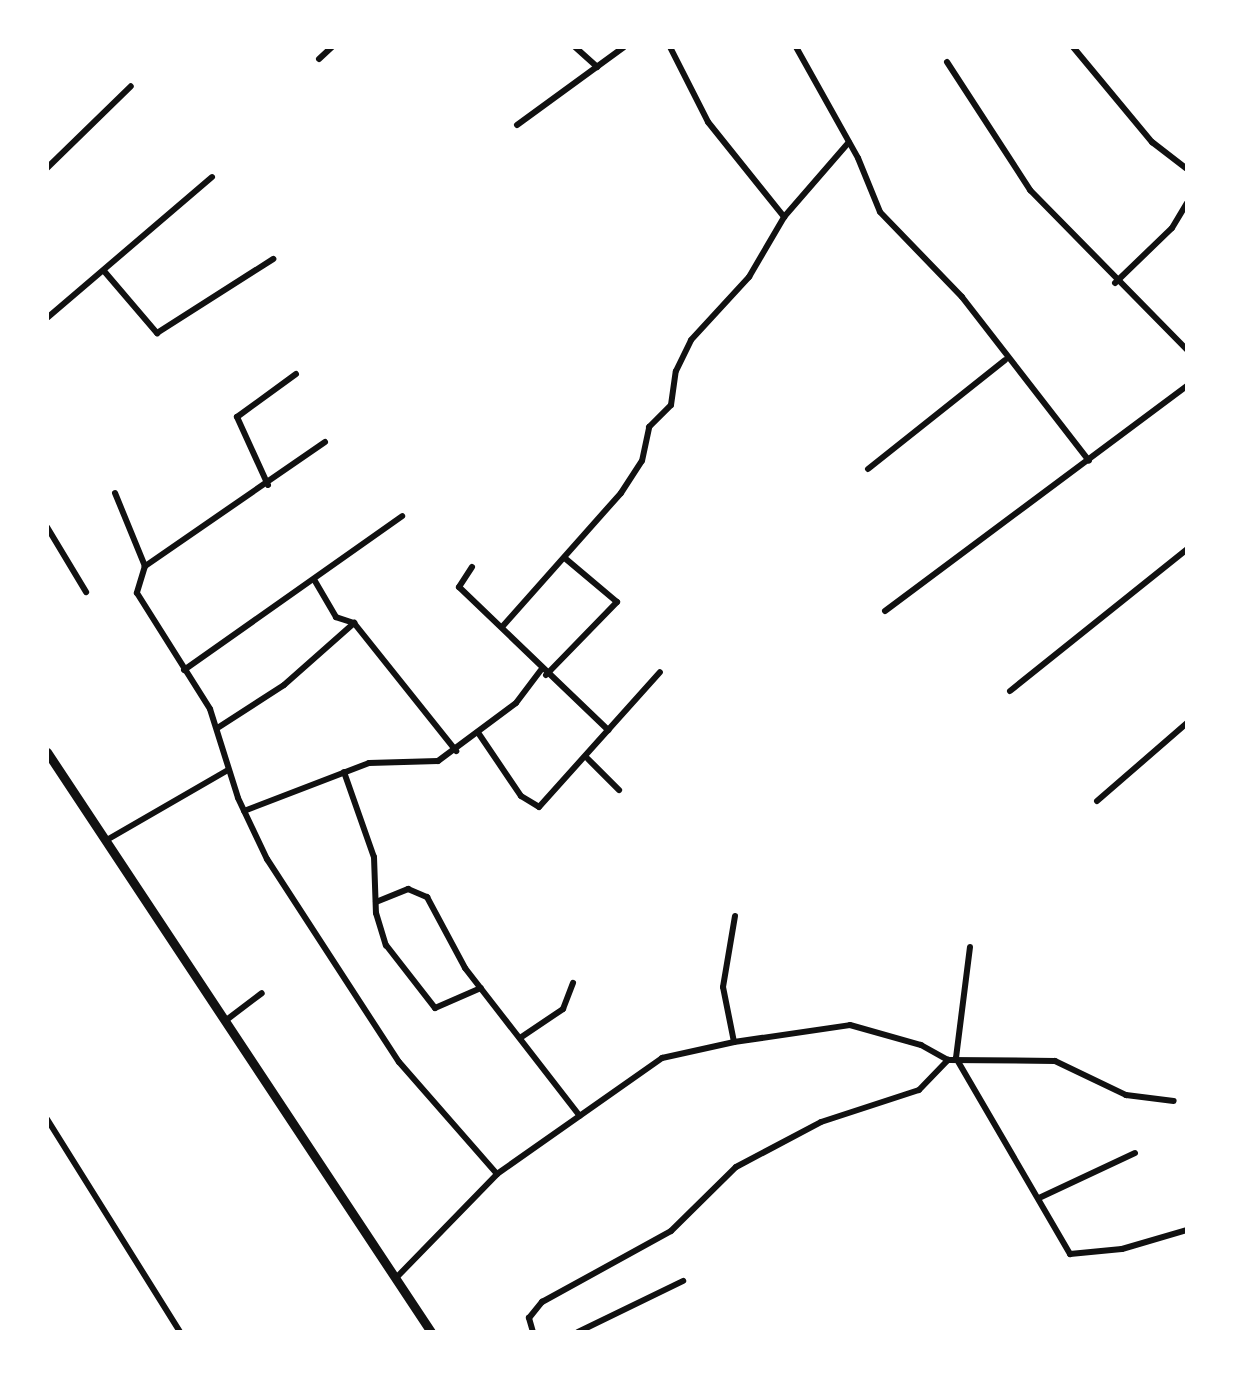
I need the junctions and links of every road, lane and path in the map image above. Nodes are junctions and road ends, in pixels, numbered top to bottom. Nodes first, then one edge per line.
1 (332, 47) edge
2 (575, 47) edge
3 (624, 47) edge
4 (670, 47) edge
5 (796, 47) edge
6 (1073, 47) edge
7 (319, 59) dead end
8 (947, 62) dead end
9 (597, 67) junction
10 (131, 86) dead end
11 (517, 125) dead end
12 (849, 142) junction
13 (47, 168) edge
14 (1187, 169) edge
15 (212, 177) dead end
16 (1187, 203) edge
17 (784, 217) junction
18 (273, 259) dead end
19 (104, 271) junction
20 (1115, 283) junction
21 (47, 318) edge
22 (1187, 350) edge
23 (1005, 360) junction
24 (296, 374) dead end
25 (1187, 386) edge
26 (325, 442) dead end
27 (1089, 461) junction
28 (869, 469) dead end
29 (268, 485) junction
30 (115, 493) dead end
31 (402, 516) dead end
32 (47, 527) edge
33 (1187, 549) edge
34 (566, 559) junction
35 (145, 566) junction
36 (472, 567) dead end
37 (315, 581) junction
38 (86, 592) dead end
39 (885, 611) dead end
40 (354, 623) junction
41 (502, 627) junction
42 (184, 670) junction
43 (544, 672) junction
44 (660, 672) dead end
45 (1010, 691) dead end
46 (1187, 723) edge
47 (219, 727) junction
48 (608, 730) junction
49 (479, 734) junction
50 (456, 751) junction
51 (47, 752) edge
52 (588, 759) junction
53 (228, 770) junction
54 (344, 772) junction
55 (619, 790) dead end
56 (1097, 801) dead end
57 (244, 811) junction
58 (105, 841) junction
59 (376, 902) junction
60 (735, 916) dead end
61 (970, 947) dead end
62 (573, 983) dead end
63 (481, 988) junction
64 (262, 993) dead end
65 (225, 1021) junction
66 (520, 1038) junction
67 (734, 1042) junction
68 (956, 1058) junction
69 (948, 1060) junction
70 (1174, 1101) dead end
71 (580, 1116) junction
72 (47, 1119) edge
73 (1135, 1153) dead end
74 (497, 1174) junction
75 (1039, 1199) junction
76 (1187, 1230) edge
77 (396, 1278) junction
78 (683, 1281) dead end
79 (180, 1332) edge
80 (431, 1332) edge
81 (533, 1332) edge
82 (578, 1332) edge

1 - 7 street
2 - 9 street
3 - 9 street
4 - 17 street
5 - 12 street
6 - 14 street
8 - 20 street
9 - 11 street
10 - 13 street
12 - 17 street
12 - 23 street
15 - 19 street
16 - 20 street
17 - 34 street
18 - 19 street
19 - 21 street
20 - 22 street
23 - 27 street
23 - 28 street
24 - 29 street
25 - 27 street
26 - 29 street
27 - 39 street
29 - 35 street
30 - 35 street
31 - 37 street
32 - 38 street
33 - 45 street
34 - 41 street
34 - 43 street
35 - 42 street
36 - 41 street
37 - 40 street
37 - 42 street
40 - 47 street
40 - 50 street
41 - 43 street
42 - 47 street
43 - 48 street
43 - 49 street
44 - 48 street
46 - 56 street
47 - 53 street
48 - 52 street
49 - 50 street
49 - 52 street
50 - 54 street
51 - 58 main road
52 - 55 street
53 - 57 street
53 - 58 street
54 - 57 street
54 - 59 street
57 - 74 street
58 - 65 main road
59 - 63 street
59 - 63 street
60 - 67 street
61 - 68 street
62 - 66 street
63 - 66 street
64 - 65 street
65 - 77 main road
66 - 71 street
67 - 69 street
67 - 71 street
68 - 69 street
68 - 70 street
68 - 75 street
69 - 81 street
71 - 74 street
72 - 79 street
73 - 75 street
74 - 77 street
75 - 76 street
77 - 80 main road
78 - 82 street

